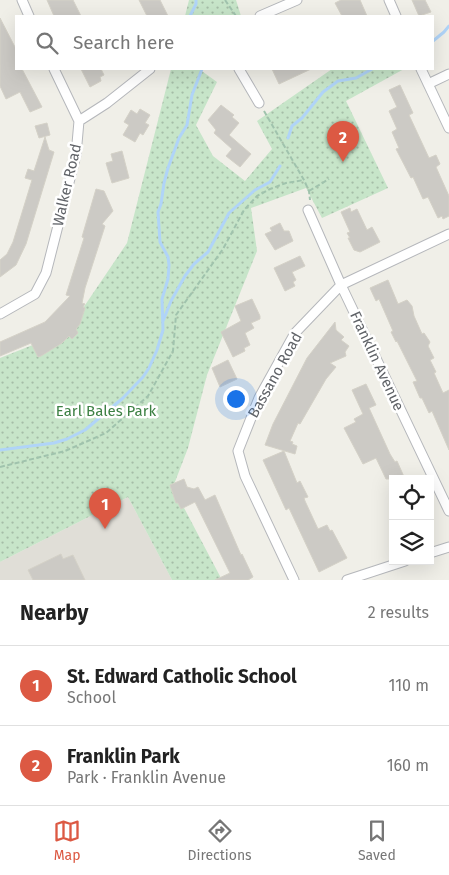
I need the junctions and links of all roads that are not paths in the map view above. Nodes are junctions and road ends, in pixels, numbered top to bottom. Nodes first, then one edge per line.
1 (22, 0) edge
2 (297, 0) edge
3 (389, 0) edge
4 (30, 15) edge
5 (262, 15) edge
6 (396, 15) edge
7 (54, 70) edge
8 (149, 70) edge
9 (240, 70) edge
10 (421, 70) edge
11 (449, 74) edge
12 (428, 84) junction
13 (259, 103) road end
14 (79, 121) junction
15 (449, 128) edge
16 (308, 210) road end
17 (449, 234) edge
18 (341, 285) junction
19 (0, 314) edge
20 (449, 511) edge
21 (449, 547) edge
22 (434, 552) edge
23 (393, 565) edge
24 (294, 580) edge
25 (347, 580) edge

1 - 4 street
2 - 5 street
3 - 6 street
7 - 14 street
8 - 14 street
9 - 13 street
10 - 12 street
11 - 12 street
12 - 15 street
14 - 19 street, Walker Road
16 - 18 street, Franklin Avenue
17 - 18 street, Bassano Road
18 - 20 street, Franklin Avenue
18 - 24 street, Bassano Road
21 - 22 street
23 - 25 street

